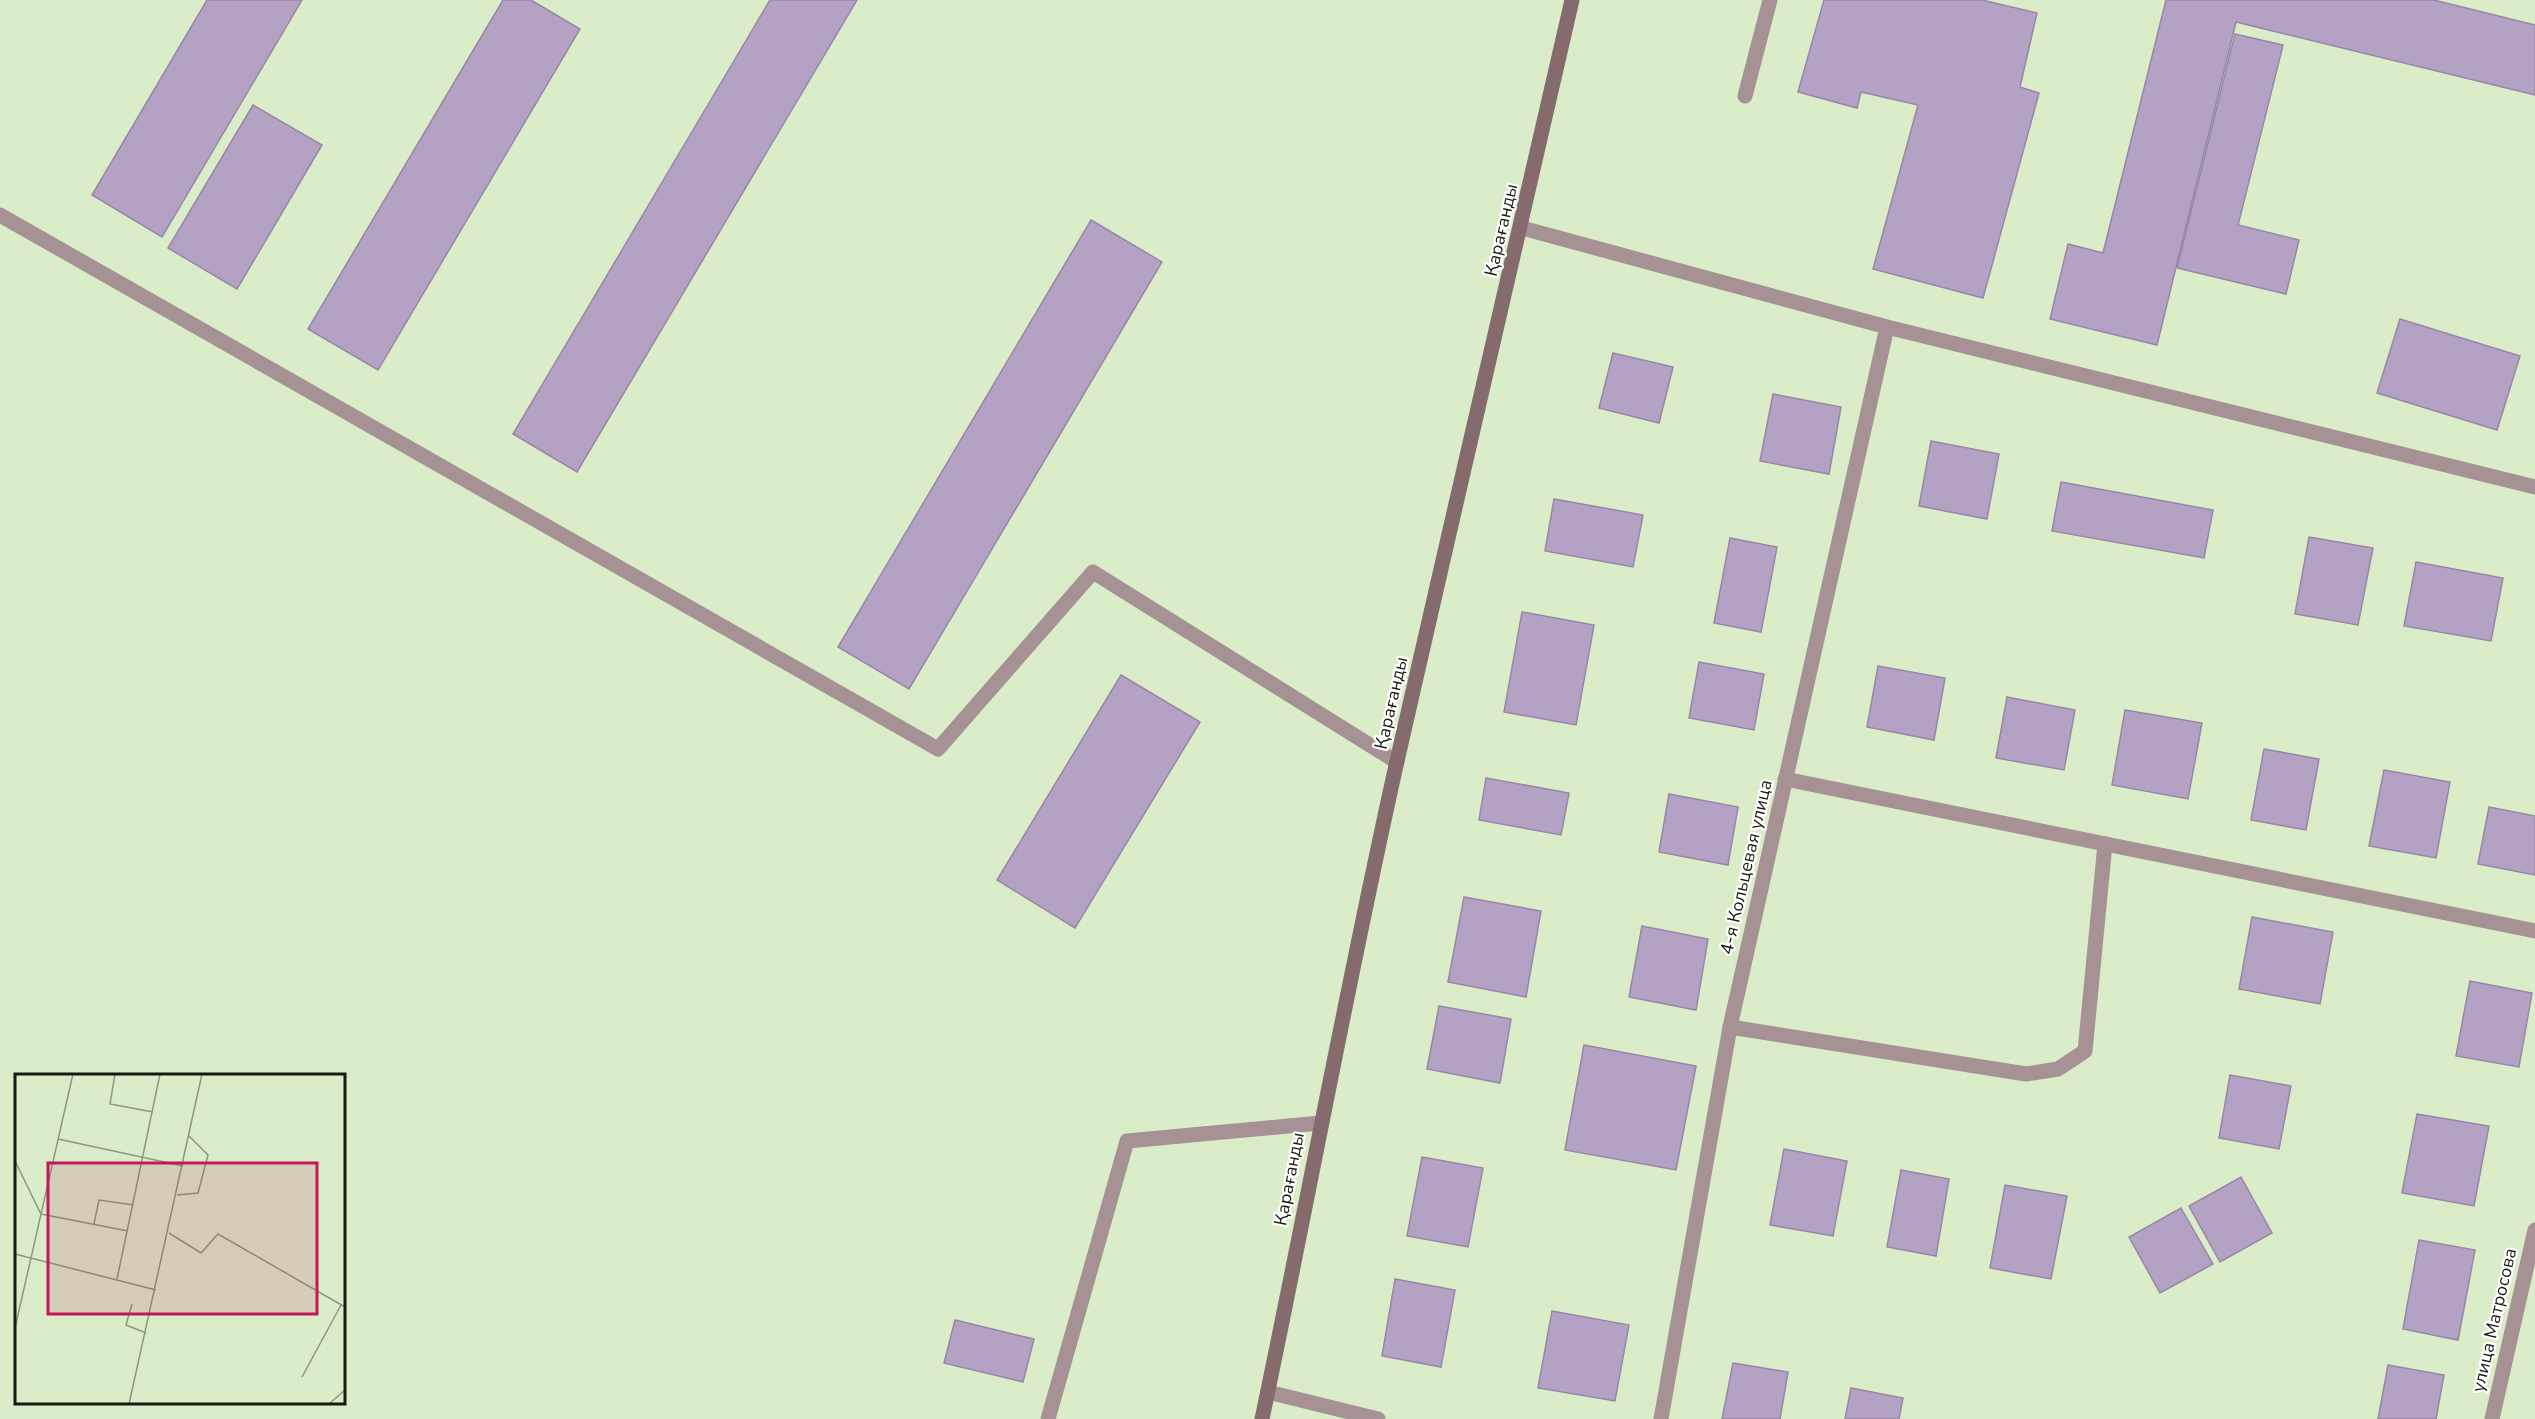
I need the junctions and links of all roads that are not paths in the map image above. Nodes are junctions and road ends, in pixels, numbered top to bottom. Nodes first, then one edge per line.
1 (1572, 0) edge
2 (1770, 0) edge
3 (1745, 96) dead end
4 (0, 215) edge
5 (1522, 228) junction
6 (1887, 327) junction
7 (2535, 487) edge
8 (1397, 762) junction
9 (1785, 779) junction
10 (2105, 844) junction
11 (2535, 931) edge
12 (1730, 1027) junction
13 (1320, 1123) junction
14 (2535, 1230) edge
15 (1268, 1392) junction
16 (1048, 1419) edge
17 (1262, 1419) edge
18 (1378, 1419) edge
19 (1661, 1419) edge
20 (2492, 1419) edge

1 - 5 main road, Қарағанды
2 - 3 street
4 - 8 street
5 - 6 street
5 - 8 main road, Қарағанды
6 - 7 street
6 - 9 street, 4-я Кольцевая улица
8 - 13 main road, Қарағанды
9 - 10 street
9 - 12 street, 4-я Кольцевая улица
10 - 11 street
10 - 12 street
12 - 19 street, 4-я Кольцевая улица
13 - 15 main road, Қарағанды
13 - 16 street
14 - 20 street, улица Матросова
15 - 17 main road, Қарағанды
15 - 18 street

